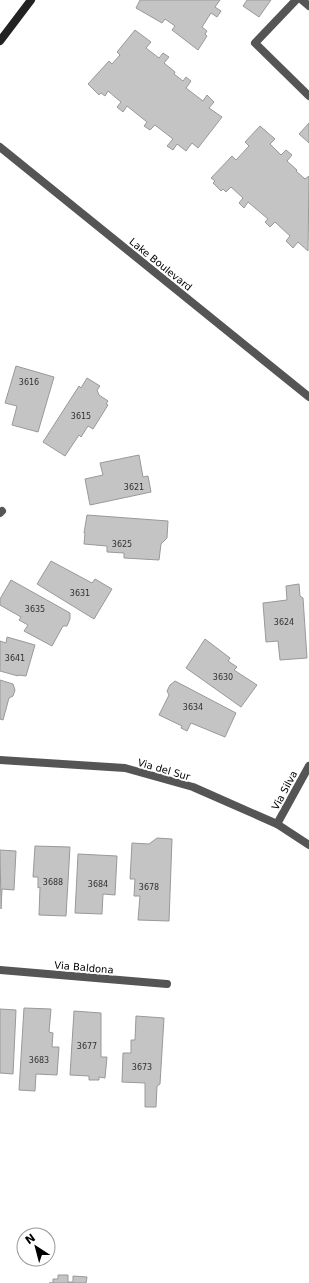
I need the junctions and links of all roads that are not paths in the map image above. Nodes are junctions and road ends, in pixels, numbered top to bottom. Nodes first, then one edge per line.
1 (31, 0) edge
2 (296, 0) edge
3 (302, 0) edge
4 (309, 6) edge
5 (0, 41) edge
6 (309, 96) edge
7 (0, 147) edge
8 (309, 397) edge
9 (0, 760) edge
10 (309, 766) edge
11 (277, 824) junction
12 (309, 845) edge
13 (0, 970) edge
14 (167, 984) dead end

1 - 5 main road
2 - 6 street
3 - 4 street
7 - 8 street, Lake Boulevard
9 - 11 street, Via del Sur
10 - 11 street, Via Silva
11 - 12 street, Via del Sur
13 - 14 street, Via Baldona

